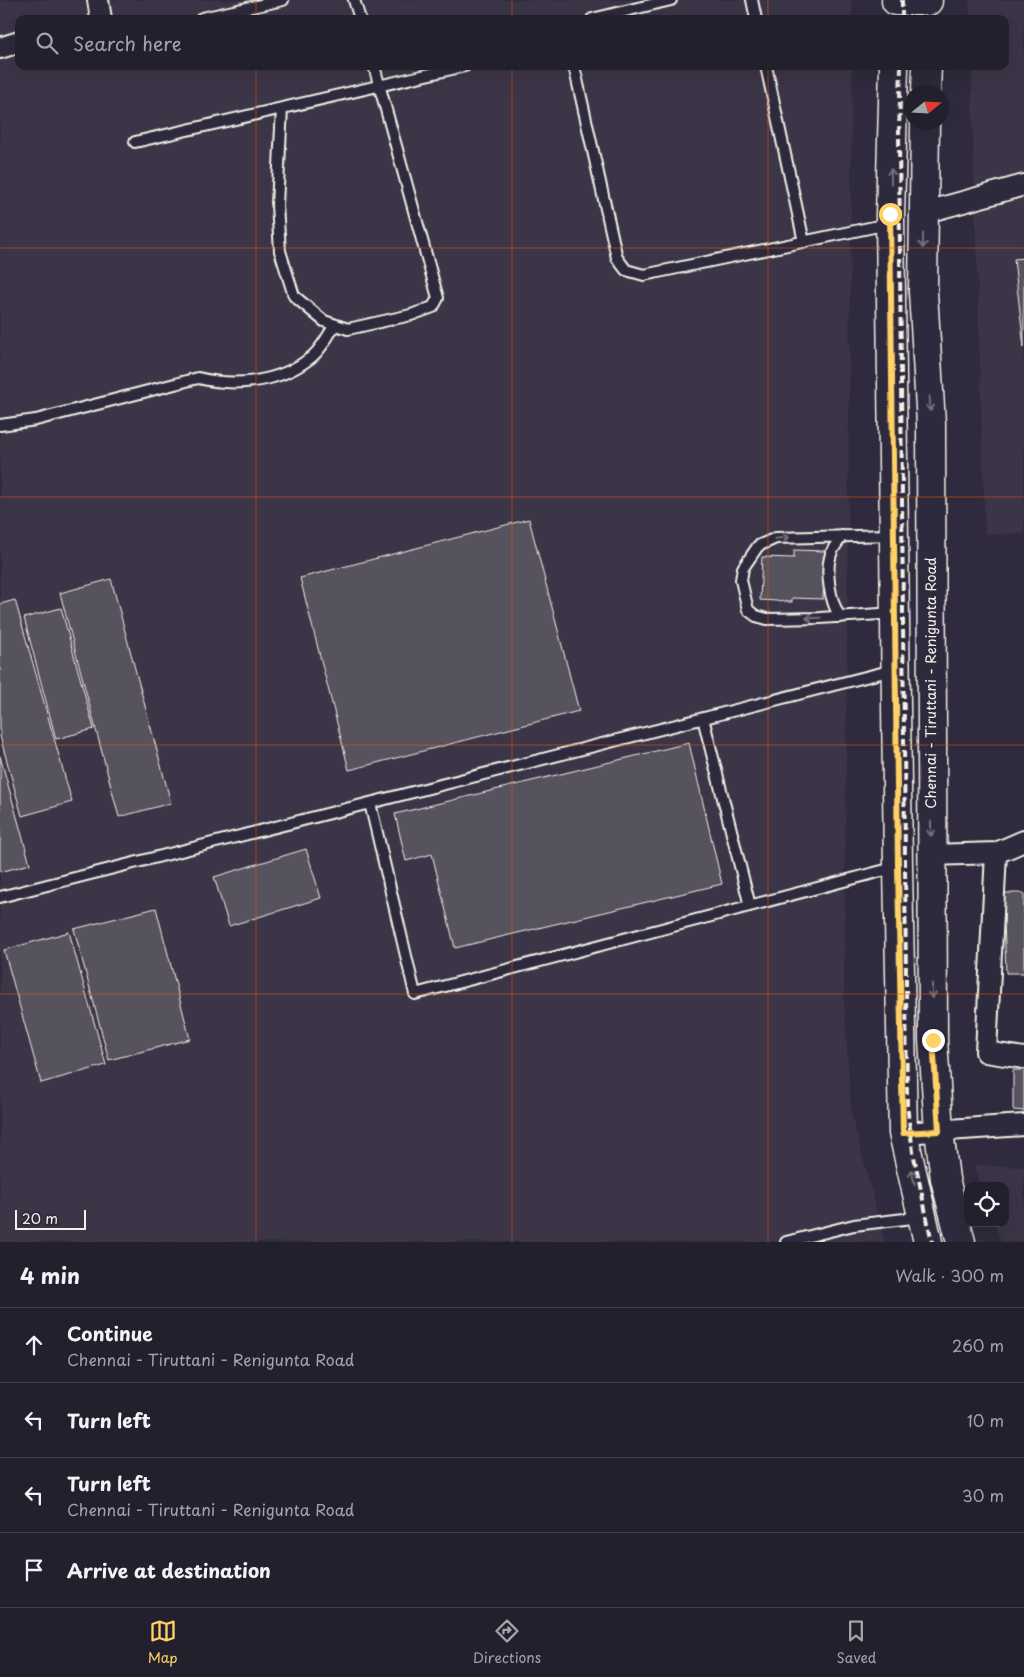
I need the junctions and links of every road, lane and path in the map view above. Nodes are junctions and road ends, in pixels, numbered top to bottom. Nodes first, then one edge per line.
1 (98, 0) edge
2 (283, 0) edge
3 (354, 0) edge
4 (671, 0) edge
5 (752, 0) edge
6 (896, 7) edge
7 (928, 7) edge
8 (102, 15) edge
9 (216, 15) edge
10 (359, 15) edge
11 (609, 15) edge
12 (755, 15) edge
13 (15, 43) edge
14 (0, 48) edge
15 (375, 70) edge
16 (448, 70) edge
17 (575, 70) edge
18 (767, 70) edge
19 (894, 70) edge
20 (927, 70) edge
21 (926, 85) edge
22 (379, 86) junction
23 (282, 108) junction
24 (925, 130) edge
25 (135, 142) dead end
26 (1024, 185) edge
27 (923, 213) junction
28 (890, 224) junction
29 (804, 242) junction
30 (335, 325) junction
31 (0, 425) edge
32 (895, 535) junction
33 (842, 536) junction
34 (896, 612) junction
35 (840, 617) junction
36 (897, 669) junction
37 (703, 718) junction
38 (370, 803) junction
39 (1024, 841) edge
40 (996, 853) junction
41 (931, 855) junction
42 (898, 867) junction
43 (0, 896) edge
44 (750, 906) junction
45 (1024, 1058) edge
46 (1024, 1126) edge
47 (939, 1131) junction
48 (903, 1133) junction
49 (925, 1230) edge
50 (825, 1231) junction
51 (786, 1242) edge
52 (828, 1242) edge
53 (961, 1242) edge

1 - 8 street
2 - 9 lane
3 - 10 lane
4 - 11 lane
5 - 12 lane
6 - 7 main road
13 - 14 street
15 - 22 lane
16 - 22 lane
17 - 29 lane
18 - 29 lane
28 -> 19 main road
20 - 21 main road
22 - 23 lane
22 - 30 lane
23 - 25 lane
23 - 30 lane
24 - 27 main road, Chennai - Tiruttani - Renigunta Road
26 - 27 street
27 -> 41 main road, Chennai - Tiruttani - Renigunta Road
28 - 29 lane
28 - 32 main road
30 - 31 lane
32 - 33 lane
32 - 34 main road
33 - 35 lane
35 -> 33 lane
34 - 35 lane
34 - 36 main road
36 - 37 lane
36 - 42 main road
37 - 38 lane
37 - 44 lane
38 - 43 lane
38 - 44 lane
39 - 40 street
40 - 41 street
40 - 45 street
41 -> 47 main road, Chennai - Tiruttani - Renigunta Road
42 - 44 lane
42 - 48 main road
46 - 47 street
47 - 48 street
47 - 53 main road, Chennai - Tiruttani - Renigunta Road
49 -> 48 main road
49 - 50 lane
50 - 51 lane
50 - 52 lane

